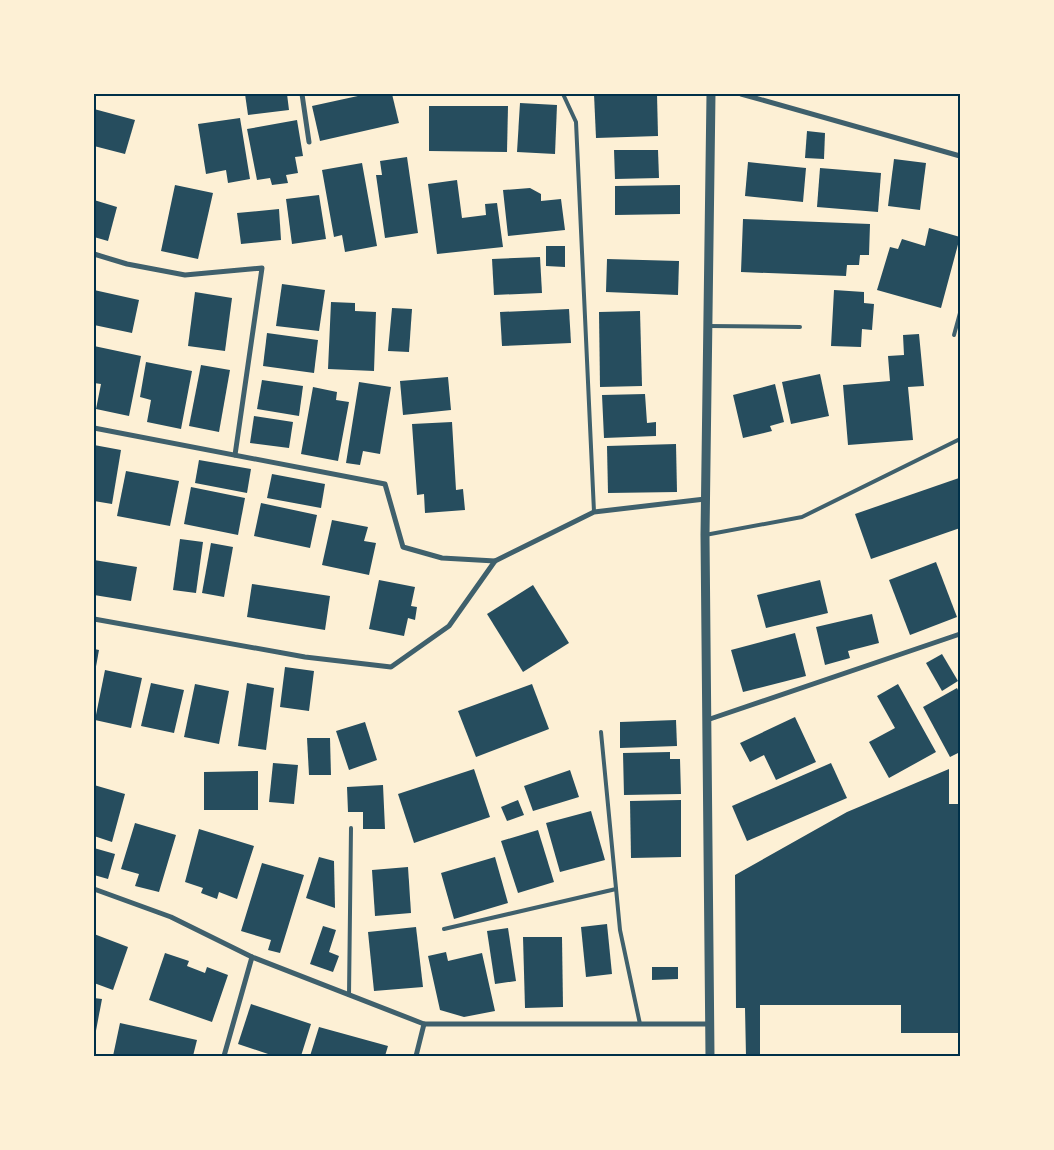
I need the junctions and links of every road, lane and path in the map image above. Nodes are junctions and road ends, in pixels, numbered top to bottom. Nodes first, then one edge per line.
1 (302, 94) edge
2 (563, 94) edge
3 (711, 94) edge
4 (741, 94) edge
5 (309, 142) dead end
6 (960, 156) edge
7 (94, 254) edge
8 (960, 313) edge
9 (708, 326) junction
10 (800, 327) dead end
11 (954, 334) dead end
12 (94, 428) edge
13 (960, 439) edge
14 (236, 455) junction
15 (705, 499) junction
16 (594, 512) junction
17 (705, 535) junction
18 (495, 561) junction
19 (94, 619) edge
20 (960, 634) edge
21 (707, 720) junction
22 (601, 732) dead end
23 (351, 828) dead end
24 (94, 889) edge
25 (616, 889) junction
26 (444, 928) dead end
27 (252, 958) junction
28 (349, 995) junction
29 (424, 1024) junction
30 (640, 1024) junction
31 (710, 1024) junction
32 (224, 1056) edge
33 (416, 1056) edge
34 (710, 1056) edge

1 - 5 street
2 - 16 lane
3 - 9 street
4 - 6 street
7 - 14 street
8 - 11 lane
9 - 10 lane
9 - 15 street
12 - 14 street
13 - 17 lane
14 - 18 street
15 - 16 street
15 - 17 street
16 - 18 street
17 - 21 street
18 - 19 street
20 - 21 street
21 - 31 street
22 - 25 lane
23 - 28 lane
24 - 27 street
25 - 26 lane
25 - 30 lane
27 - 28 street
27 - 32 street
28 - 29 street
29 - 30 street
29 - 33 street
30 - 31 street
31 - 34 street

